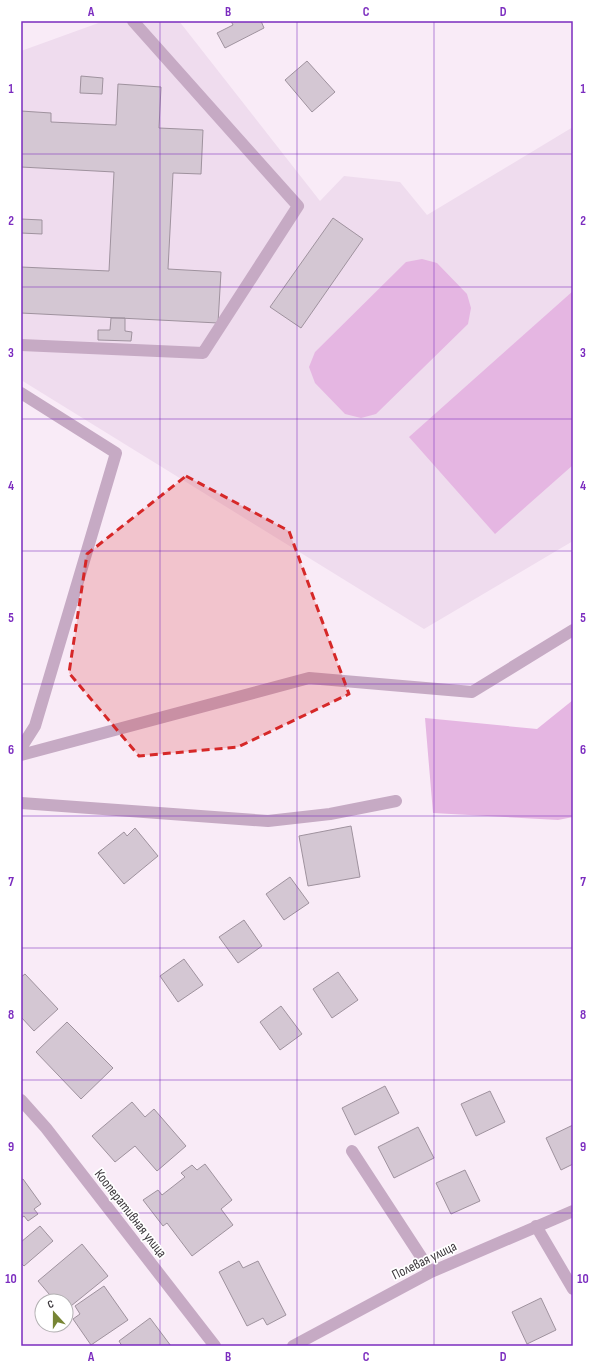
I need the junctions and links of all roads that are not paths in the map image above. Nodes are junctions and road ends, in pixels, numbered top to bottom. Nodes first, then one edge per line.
1 (133, 21) edge
2 (21, 345) edge
3 (21, 393) edge
4 (573, 630) edge
5 (21, 748) edge
6 (21, 755) edge
7 (396, 801) dead end
8 (21, 803) edge
9 (21, 1100) edge
10 (352, 1151) dead end
11 (573, 1211) edge
12 (536, 1226) junction
13 (431, 1272) junction
14 (573, 1289) edge
15 (215, 1346) edge
16 (293, 1346) edge

1 - 2 street
3 - 5 street
4 - 6 street
7 - 8 street
9 - 15 street, Кооперативная улица
10 - 13 street
11 - 12 street, Полевая улица
12 - 13 street, Полевая улица
12 - 14 street
13 - 16 street, Полевая улица

